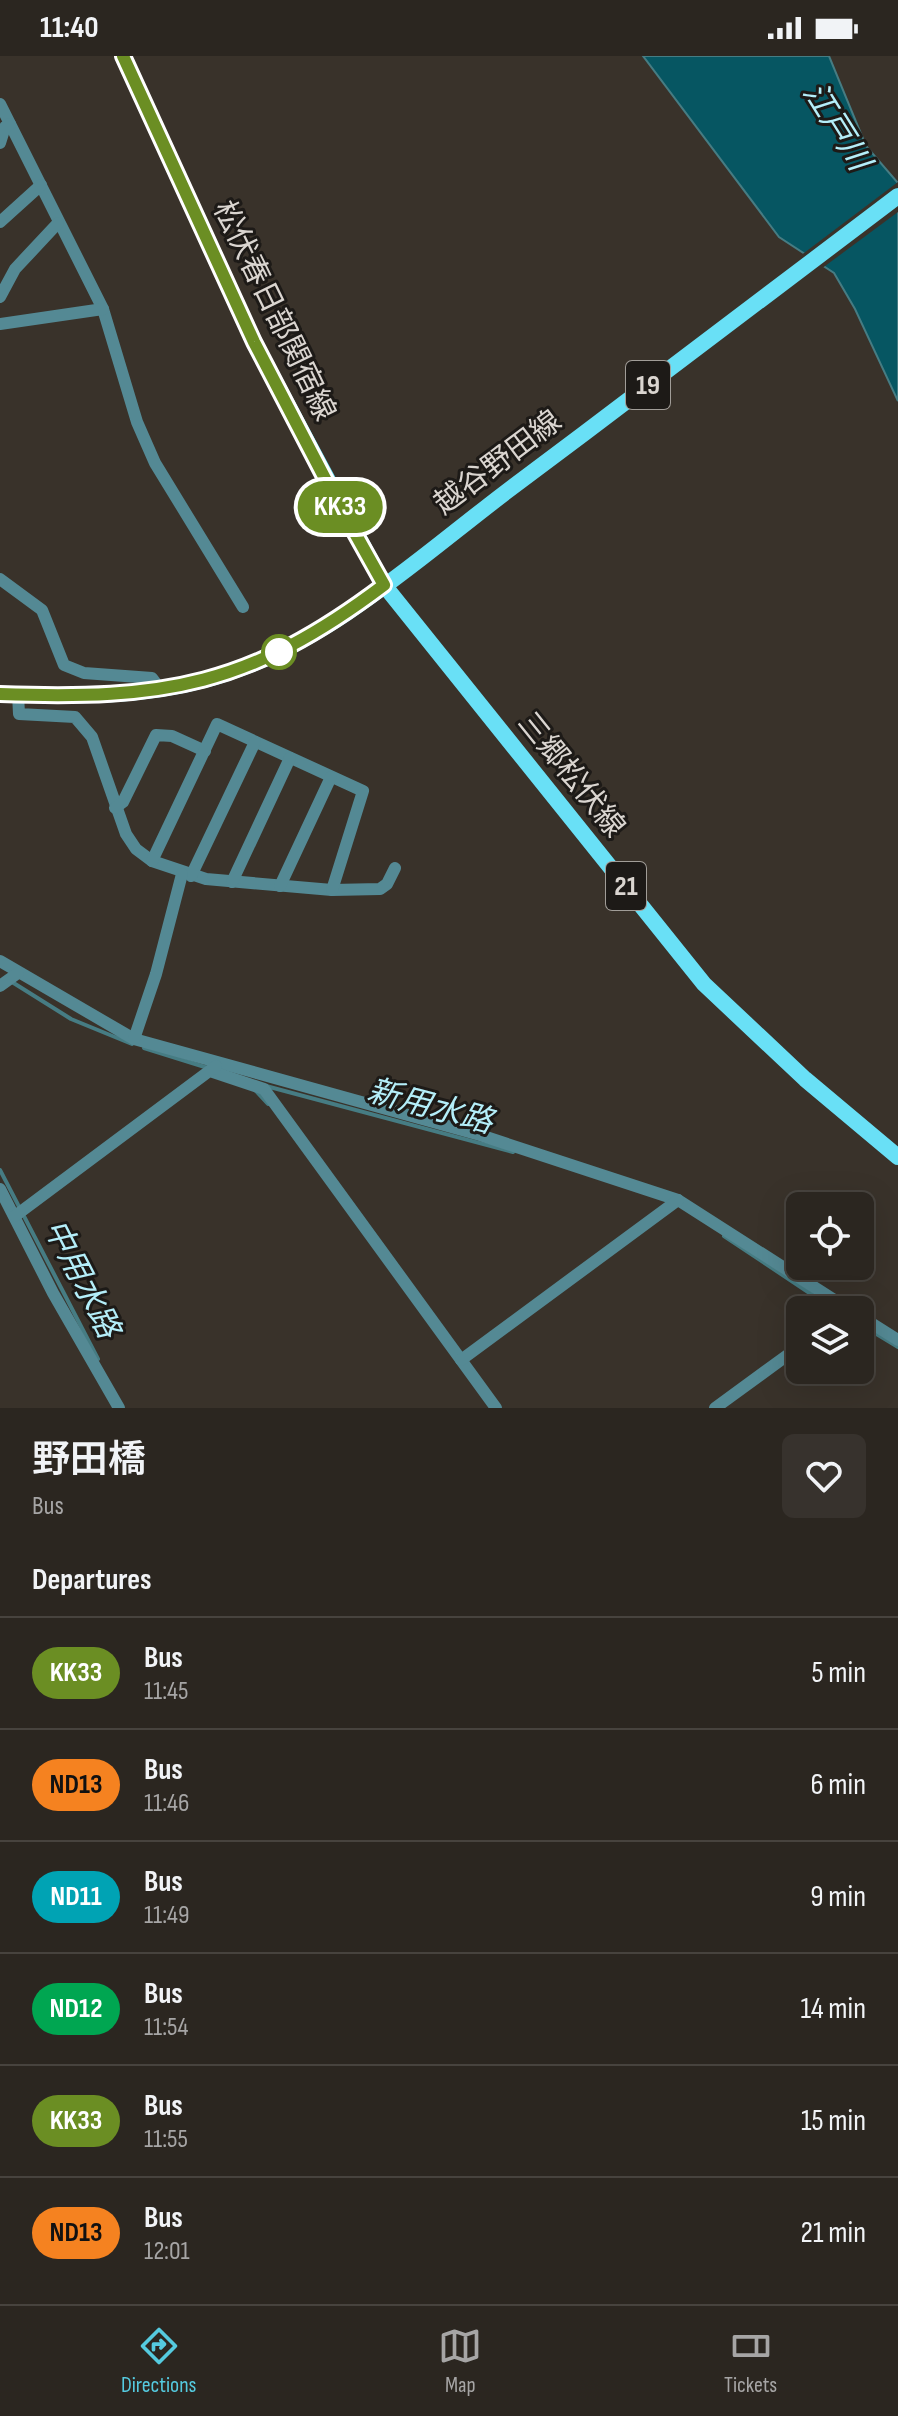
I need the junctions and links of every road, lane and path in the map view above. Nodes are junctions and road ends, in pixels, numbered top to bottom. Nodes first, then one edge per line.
1 (123, 56) edge
2 (0, 104) edge
3 (10, 124) junction
4 (0, 143) edge
5 (41, 185) junction
6 (898, 196) edge
7 (0, 201) edge
8 (14, 206) junction
9 (0, 222) edge
10 (58, 223) junction
11 (0, 297) edge
12 (103, 309) junction
13 (0, 324) edge
14 (0, 579) edge
15 (391, 580) junction
16 (243, 607) dead end
17 (161, 690) junction
18 (0, 694) edge
19 (18, 694) junction
20 (255, 742) junction
21 (205, 751) junction
22 (290, 758) junction
23 (331, 777) junction
24 (115, 808) junction
25 (152, 861) junction
26 (395, 868) dead end
27 (186, 875) junction
28 (232, 882) junction
29 (280, 886) junction
30 (332, 890) junction
31 (0, 961) edge
32 (18, 973) junction
33 (0, 986) edge
34 (134, 1039) junction
35 (215, 1068) junction
36 (898, 1157) edge
37 (0, 1189) edge
38 (678, 1200) junction
39 (15, 1216) junction
40 (826, 1296) edge
41 (874, 1325) edge
42 (898, 1340) edge
43 (786, 1356) edge
44 (461, 1360) junction
45 (119, 1408) edge
46 (496, 1408) edge
47 (715, 1408) edge

1 - 15 main road, 松伏春日部関宿線
2 - 3 street
3 - 4 street
3 - 5 street
5 - 8 street
5 - 10 street
6 - 15 main road, 越谷野田線 / 19
7 - 8 street
8 - 9 street
10 - 11 street
10 - 12 street
12 - 13 street
12 - 16 street
14 - 17 street
15 - 17 main road, 越谷野田線 / 19
15 - 36 main road, 三郷松伏線 / 21
17 - 19 main road, 越谷野田線 / 19
18 - 19 main road, 越谷野田線 / 19
19 - 24 street
20 - 21 street
20 - 22 street
20 - 27 street
21 - 24 street
21 - 25 street
22 - 23 street
22 - 28 street
23 - 29 street
23 - 30 street
24 - 25 street
25 - 27 street
26 - 30 street
27 - 28 street
27 - 34 street
28 - 29 street
29 - 30 street
31 - 32 street
32 - 33 street
32 - 34 street
34 - 35 street
35 - 38 street
35 - 39 street
35 - 44 street
37 - 39 street
38 - 40 street
38 - 44 street
39 - 45 street
41 - 42 street
43 - 47 street
44 - 46 street

